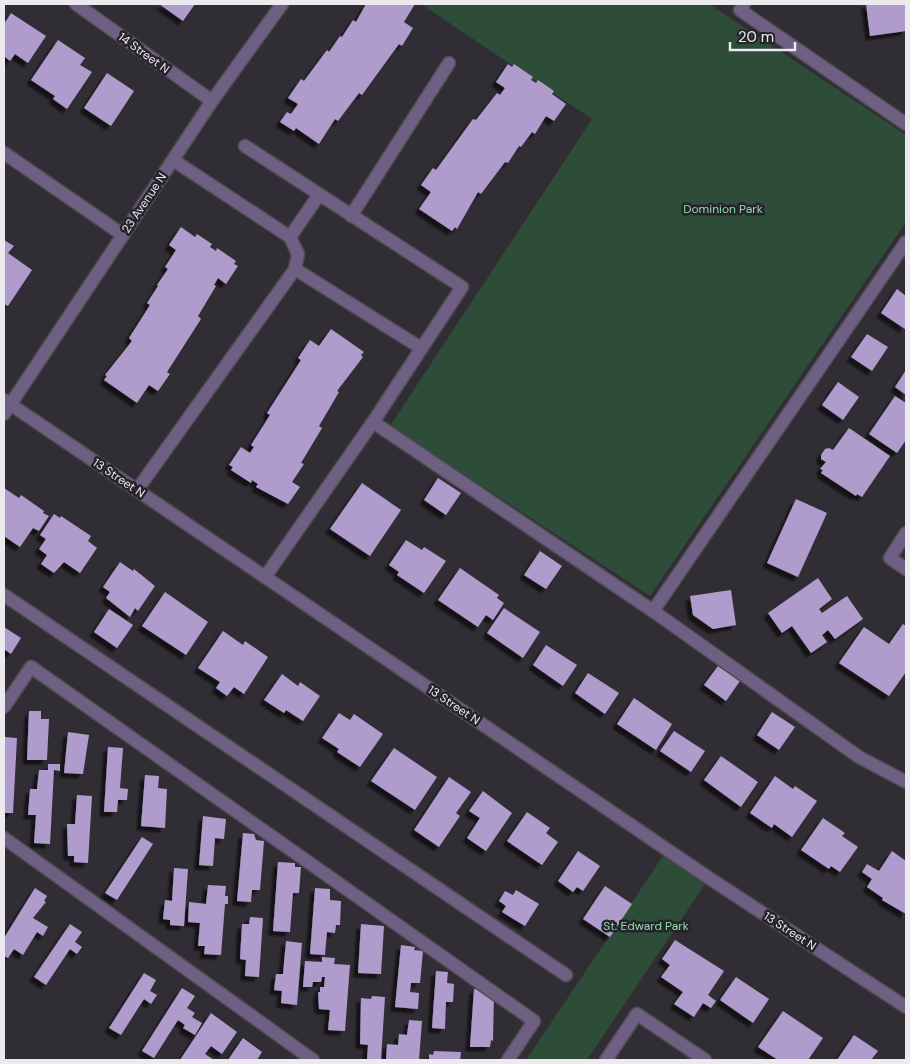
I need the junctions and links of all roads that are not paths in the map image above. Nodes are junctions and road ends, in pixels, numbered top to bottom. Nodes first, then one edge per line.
1 (76, 4) edge
2 (282, 4) edge
3 (744, 4) edge
4 (448, 64) dead end
5 (212, 101) junction
6 (906, 124) edge
7 (246, 146) dead end
8 (4, 153) edge
9 (173, 160) junction
10 (319, 195) junction
11 (351, 216) junction
12 (124, 235) junction
13 (290, 237) junction
14 (906, 242) edge
15 (295, 269) junction
16 (421, 348) junction
17 (6, 406) edge
18 (373, 422) junction
19 (137, 490) junction
20 (906, 533) edge
21 (906, 569) edge
22 (266, 578) junction
23 (4, 595) edge
24 (653, 611) junction
25 (4, 707) edge
26 (906, 782) edge
27 (4, 838) edge
28 (566, 975) dead end
29 (906, 1007) edge
30 (306, 1058) edge
31 (508, 1060) edge
32 (606, 1060) edge
33 (705, 1060) edge

1 - 5 street, 14 Street N
2 - 5 street, 23 Avenue N
3 - 6 street
4 - 11 street
5 - 9 street, 23 Avenue N
7 - 10 street
8 - 12 street
9 - 12 street, 23 Avenue N
9 - 13 street
10 - 11 street
10 - 13 street
11 - 16 street
12 - 17 street, 23 Avenue N
13 - 15 street
14 - 24 street
15 - 16 street
15 - 19 street
16 - 18 street
17 - 19 street, 13 Street N
18 - 22 street
18 - 24 street
19 - 22 street, 13 Street N
20 - 21 street
22 - 29 street, 13 Street N
23 - 28 street
24 - 26 street
25 - 31 street
27 - 30 street
32 - 33 street

